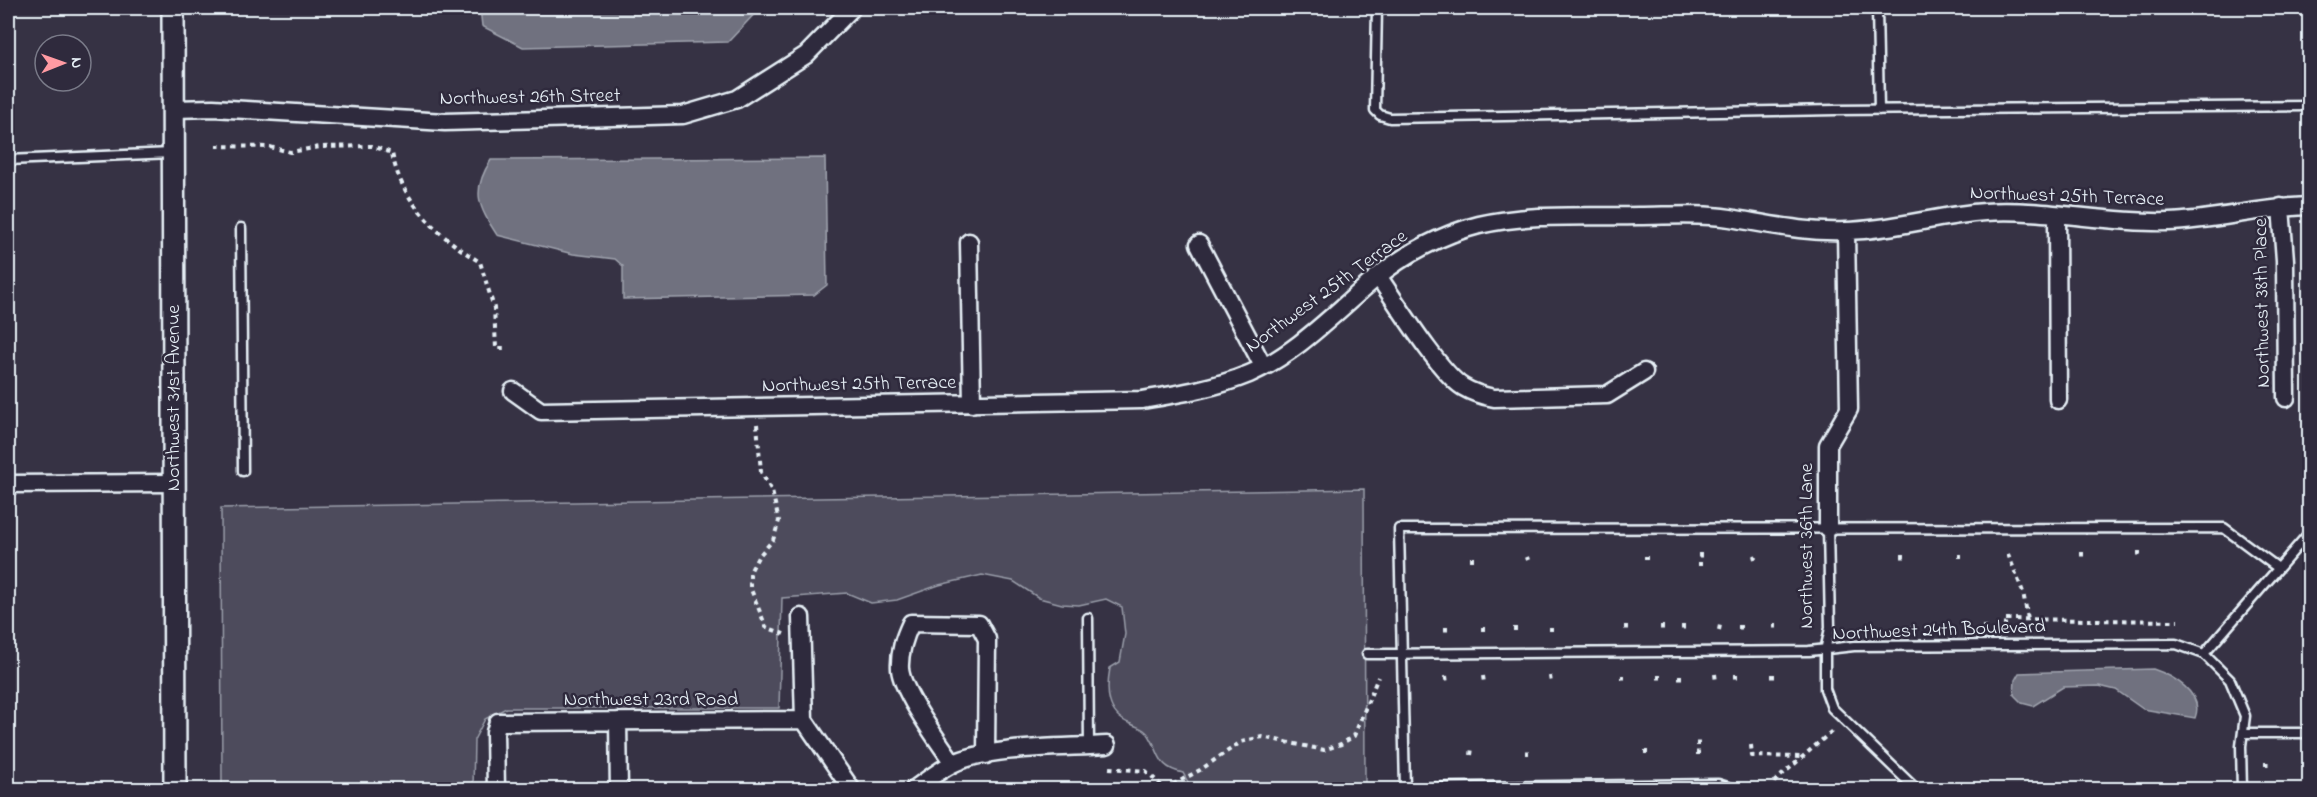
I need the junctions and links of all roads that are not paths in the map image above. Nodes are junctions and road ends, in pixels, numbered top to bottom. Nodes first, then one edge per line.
1 (173, 8) edge
2 (852, 8) edge
3 (1377, 8) edge
4 (1877, 8) edge
5 (2310, 106) edge
6 (174, 109) junction
7 (1879, 110) junction
8 (173, 153) junction
9 (8, 160) edge
10 (2310, 206) edge
11 (2282, 207) junction
12 (2057, 215) junction
13 (241, 228) dead end
14 (1846, 231) junction
15 (969, 242) dead end
16 (1198, 244) dead end
17 (1378, 276) junction
18 (1263, 366) junction
19 (1644, 372) dead end
20 (513, 391) dead end
21 (2286, 398) dead end
22 (2058, 400) dead end
23 (972, 404) junction
24 (243, 471) dead end
25 (175, 483) junction
26 (8, 484) edge
27 (1828, 528) junction
28 (2310, 532) edge
29 (2278, 568) junction
30 (801, 617) dead end
31 (1088, 618) dead end
32 (1825, 651) junction
33 (1367, 654) dead end
34 (1401, 654) junction
35 (2204, 654) junction
36 (804, 720) junction
37 (618, 721) junction
38 (2310, 733) edge
39 (2245, 734) junction
40 (1107, 745) dead end
41 (1089, 747) junction
42 (986, 755) junction
43 (953, 763) junction
44 (176, 789) edge
45 (496, 789) edge
46 (619, 789) edge
47 (852, 789) edge
48 (913, 789) edge
49 (1737, 789) edge
50 (1917, 789) edge
51 (2242, 789) edge

1 - 6 street, Northwest 31st Avenue
2 - 6 street, Northwest 26th Street
3 - 7 lane
4 - 7 lane
5 - 7 lane
6 - 8 street, Northwest 31st Avenue
8 - 9 lane
8 - 25 street, Northwest 31st Avenue
10 - 11 street, Northwest 25th Terrace
11 - 12 street, Northwest 25th Terrace
11 - 21 street, Northwest 38th Place
12 - 14 street, Northwest 25th Terrace
12 - 22 street
13 - 24 lane
14 - 17 street, Northwest 25th Terrace
14 - 27 street, Northwest 36th Lane
15 - 23 street
16 - 18 street
17 - 18 street, Northwest 25th Terrace
17 - 19 street
18 - 23 street, Northwest 25th Terrace
20 - 23 street, Northwest 25th Terrace
25 - 26 street
25 - 44 street, Northwest 31st Avenue
27 - 29 lane
27 - 32 lane, Northwest 36th Lane
27 - 34 lane
28 - 29 lane
29 - 35 lane
30 - 36 street
31 - 41 lane
32 - 34 lane, Northwest 24th Boulevard
32 - 35 lane, Northwest 24th Boulevard
32 - 50 lane, Northwest 36th Lane
33 - 34 lane, Northwest 24th Boulevard
34 - 49 lane
35 - 39 lane
36 - 37 street, Northwest 23rd Road
36 - 47 street
37 - 45 street, Northwest 23rd Road
37 - 46 street
38 - 39 lane
39 - 51 lane
40 - 41 street
41 - 42 street
42 - 43 street
42 - 43 street
43 - 48 street

